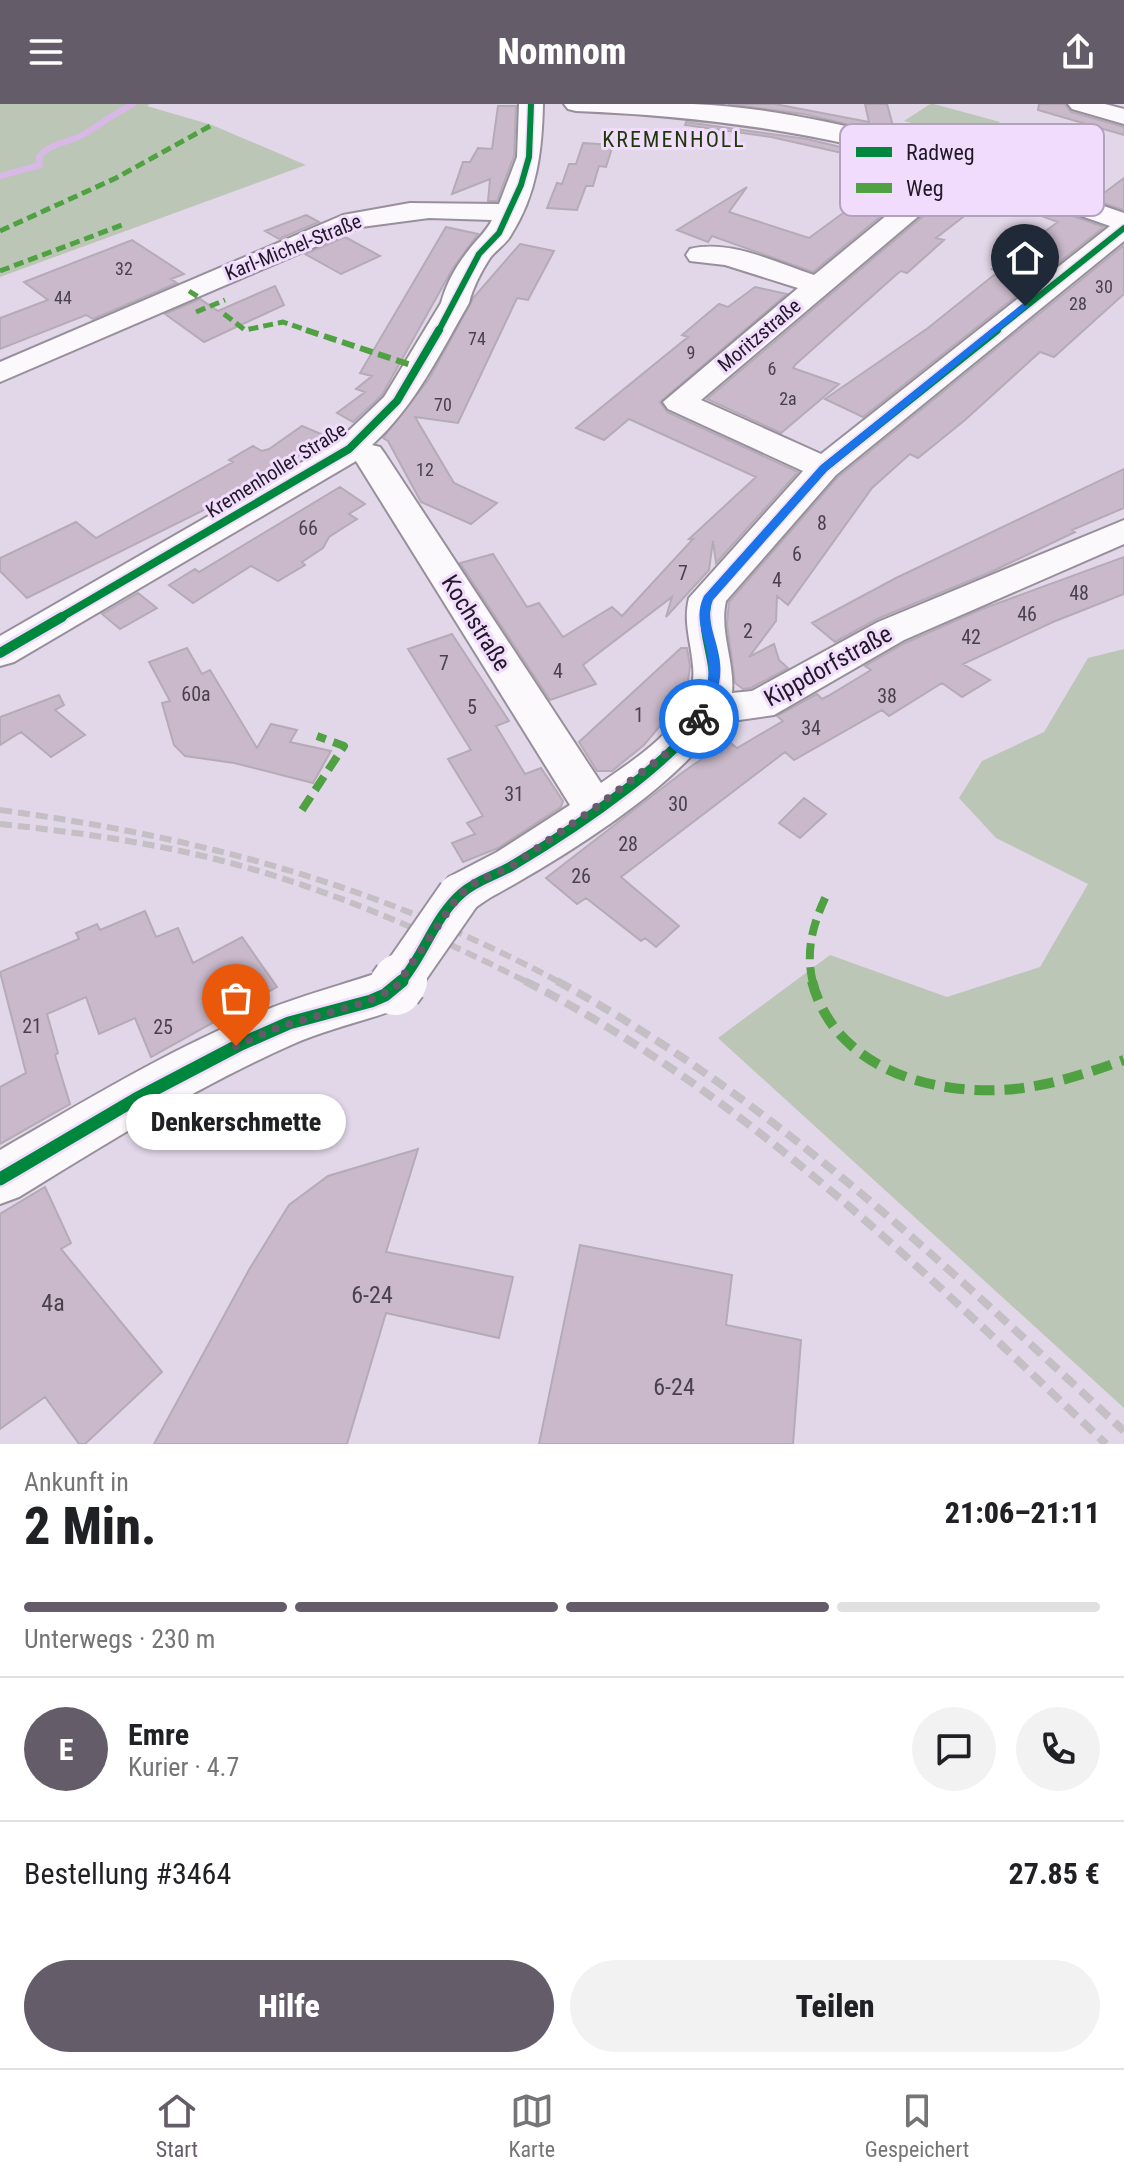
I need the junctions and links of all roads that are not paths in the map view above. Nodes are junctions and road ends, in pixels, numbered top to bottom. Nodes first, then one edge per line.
1 (531, 104) edge
2 (576, 104) edge
3 (1080, 104) edge
4 (1124, 117) edge
5 (841, 124) edge
6 (506, 213) junction
7 (903, 216) edge
8 (1099, 216) edge
9 (1124, 225) edge
10 (700, 255) dead end
11 (819, 286) junction
12 (92, 335) junction
13 (0, 341) edge
14 (0, 373) edge
15 (349, 449) junction
16 (824, 468) junction
17 (1124, 531) edge
18 (0, 653) edge
19 (706, 710) junction
20 (599, 805) junction
21 (0, 1179) edge

1 - 6 street, Kremenholler Straße
2 - 5 street
3 - 4 street
6 - 12 street, Karl-Michel-Straße
6 - 15 street, Kremenholler Straße
7 - 11 street, Moritzstraße
8 - 9 street
9 - 16 street
10 - 11 street
11 - 16 street, Moritzstraße
12 - 13 street, Karl-Michel-Straße
12 - 14 street, Karl-Michel-Straße
15 - 18 street, Kremenholler Straße
15 - 20 street, Kochstraße
16 - 19 street
17 - 19 street, Kippdorfstraße
19 - 20 street
20 - 21 street, bridge

